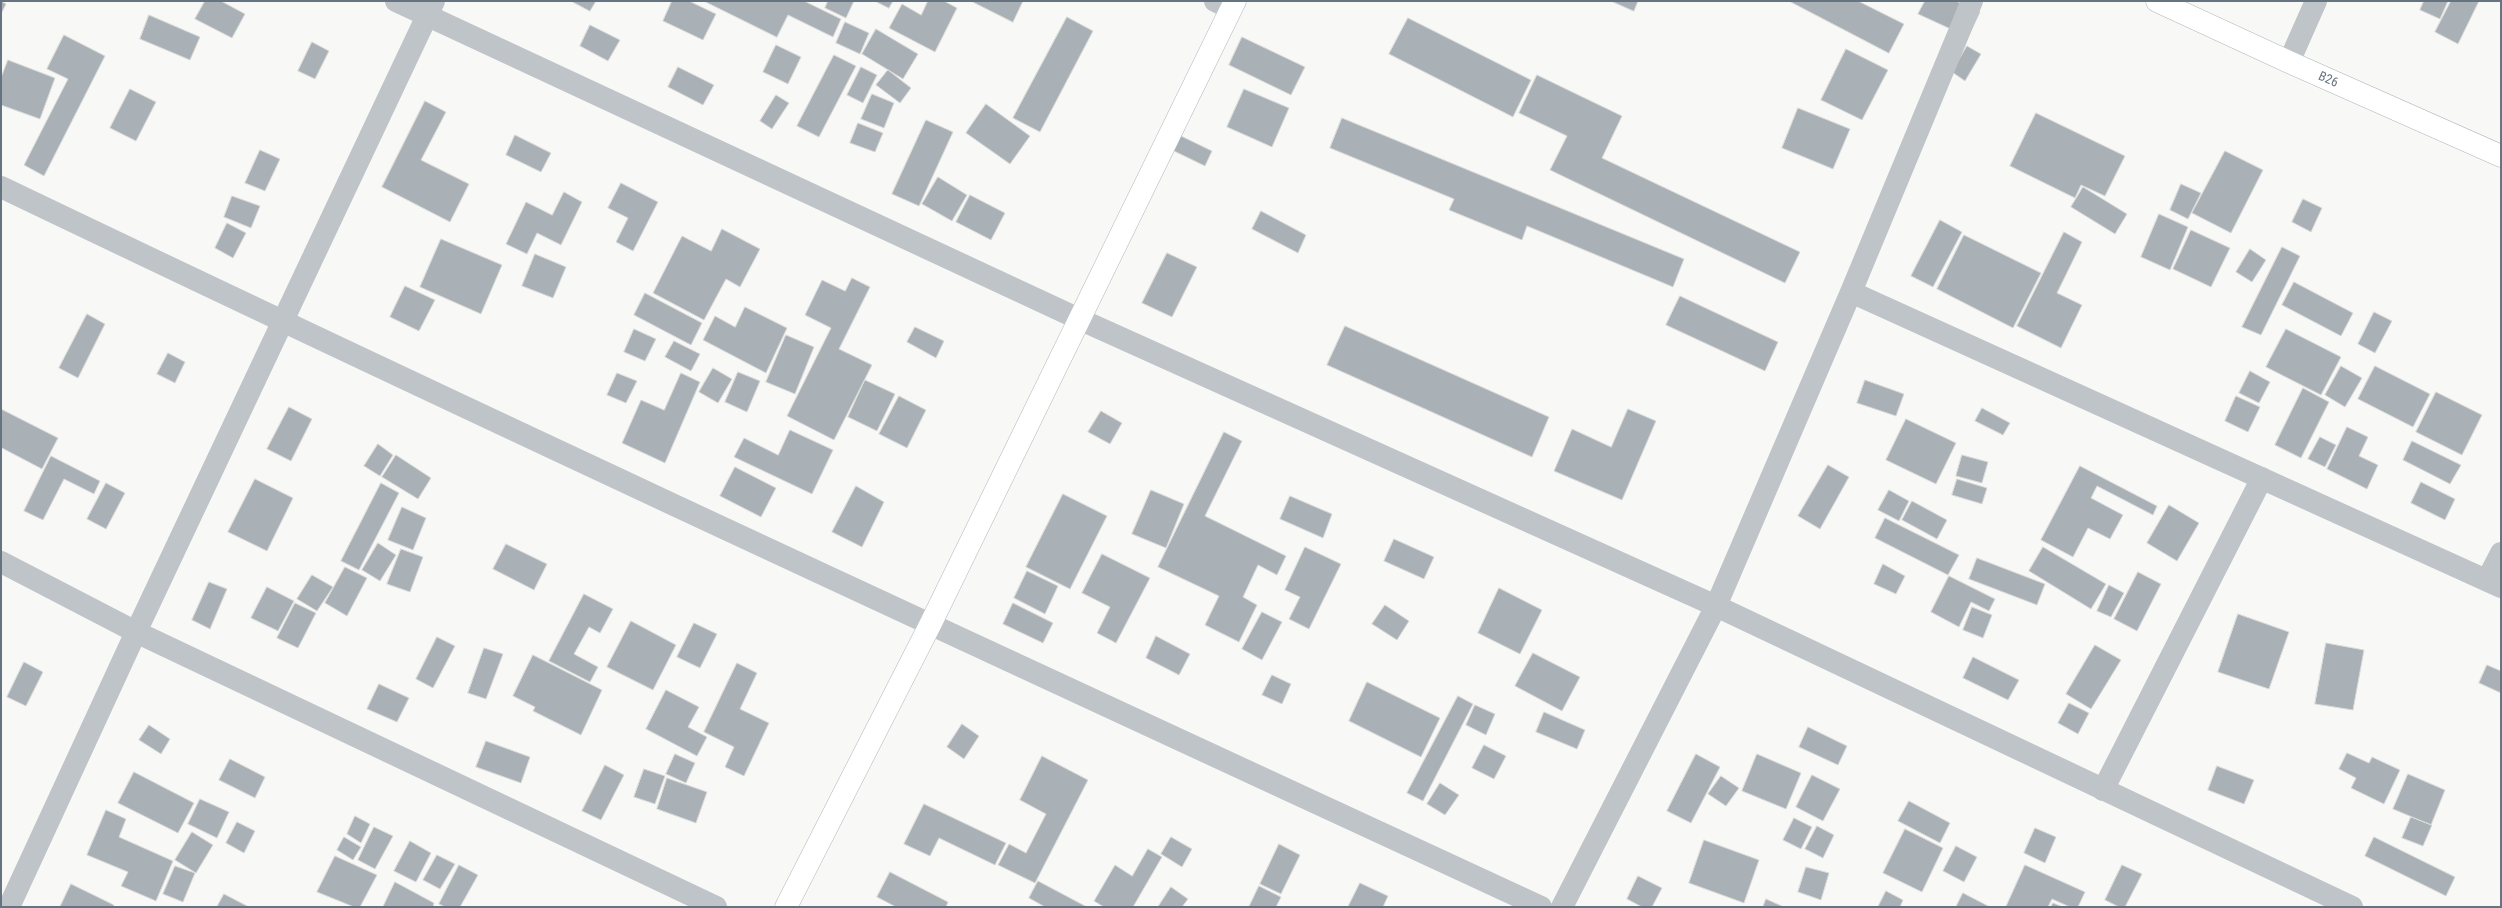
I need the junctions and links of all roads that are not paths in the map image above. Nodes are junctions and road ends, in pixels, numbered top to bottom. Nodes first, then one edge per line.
1 (396, 1) edge
2 (1972, 1) edge
3 (2157, 1) edge
4 (2316, 1) edge
5 (1227, 4) edge
6 (430, 9) edge
7 (2289, 62) junction
8 (2501, 156) edge
9 (1, 187) edge
10 (1851, 292) junction
11 (1079, 319) junction
12 (282, 322) junction
13 (2262, 478) junction
14 (2501, 553) edge
15 (1, 562) edge
16 (2494, 584) edge
17 (1716, 606) junction
18 (930, 625) junction
19 (136, 632) junction
20 (2104, 790) junction
21 (2338, 904) edge
22 (9, 907) edge
23 (716, 907) edge
24 (786, 907) edge
25 (1542, 907) edge
26 (1562, 907) edge

1 - 6 street
2 - 10 street
3 - 7 main road, B26
4 - 7 street
5 - 11 main road
6 - 11 street
6 - 12 street
7 - 8 main road, B26
9 - 12 street
10 - 13 street
10 - 17 street
11 - 17 street
11 - 18 main road
12 - 18 street
12 - 19 street
13 - 16 street
13 - 20 street
14 - 16 street
15 - 19 street
17 - 20 street
17 - 26 street
18 - 24 main road
18 - 25 street
19 - 22 street
19 - 23 street
20 - 21 street

